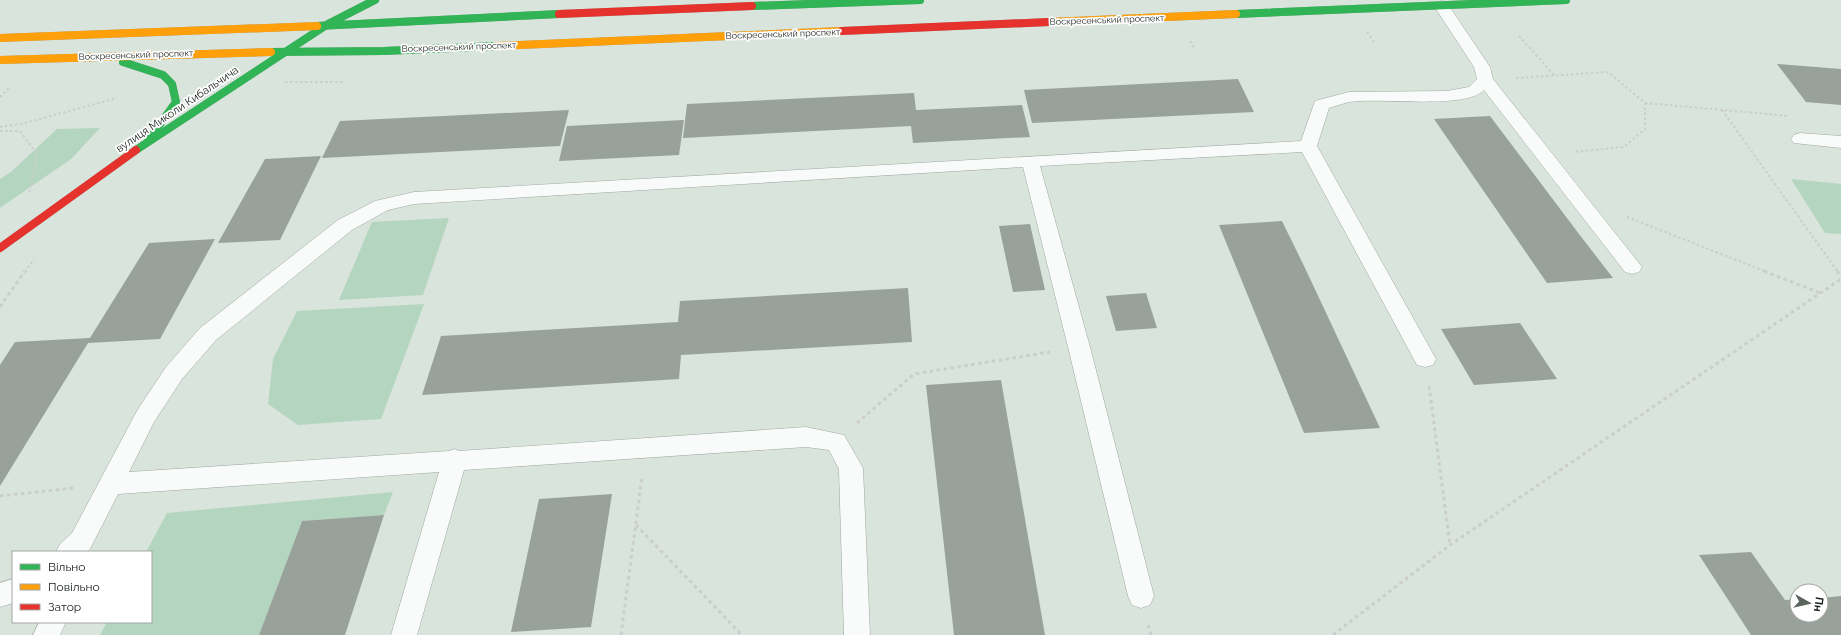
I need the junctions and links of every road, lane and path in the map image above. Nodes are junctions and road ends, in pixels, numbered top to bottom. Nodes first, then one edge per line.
1 (375, 0) edge
2 (920, 0) edge
3 (1566, 0) edge
4 (864, 1) edge
5 (793, 2) edge
6 (521, 6) dead end
7 (1442, 6) junction
8 (549, 14) junction
9 (328, 24) junction
10 (1519, 36) dead end
11 (0, 38) edge
12 (287, 51) junction
13 (96, 56) junction
14 (0, 60) edge
15 (1554, 75) junction
16 (1485, 80) junction
17 (282, 82) dead end
18 (344, 82) dead end
19 (9, 88) dead end
20 (0, 97) edge
21 (117, 98) dead end
22 (1645, 103) junction
23 (1722, 110) junction
24 (1793, 116) dead end
25 (0, 127) edge
26 (0, 131) edge
27 (1800, 139) dead end
28 (148, 141) junction
29 (1841, 142) edge
30 (1308, 146) junction
31 (1544, 155) junction
32 (1030, 161) junction
33 (28, 201) dead end
34 (1622, 215) dead end
35 (0, 248) edge
36 (38, 253) dead end
37 (1632, 267) dead end
38 (1841, 278) edge
39 (1821, 293) junction
40 (0, 308) edge
41 (1079, 347) junction
42 (1425, 360) joint
43 (836, 442) junction
44 (646, 447) junction
45 (455, 459) junction
46 (110, 484) junction
47 (0, 496) edge
48 (636, 525) junction
49 (1450, 545) junction
50 (70, 551) edge
51 (12, 591) edge
52 (0, 595) edge
53 (1140, 596) dead end
54 (52, 623) edge
55 (46, 635) edge
56 (404, 635) edge
57 (621, 635) edge
58 (742, 635) edge
59 (857, 635) edge
60 (1333, 635) edge

1 - 9 main road, вулиця Миколи Кибальчича
2 - 4 main road
3 - 7 main road, Воскресенський проспект
4 - 5 main road
5 - 8 main road
6 - 8 main road
7 - 12 main road, Воскресенський проспект
7 - 16 lane
8 - 9 main road
9 - 11 main road
9 - 12 main road, вулиця Миколи Кибальчича
10 - 15 path
12 - 13 main road, Воскресенський проспект
12 - 28 main road, вулиця Миколи Кибальчича
13 - 14 main road, Воскресенський проспект
13 - 28 main road
15 - 16 path
15 - 22 path
16 - 30 lane
16 - 31 lane
17 - 18 path
19 - 20 path
21 - 25 path
22 - 23 path
22 - 31 path
23 - 24 path
23 - 38 path
26 - 33 path
27 - 29 lane
28 - 35 main road, вулиця Миколи Кибальчича
30 - 32 lane
30 - 42 lane
31 - 37 lane
32 - 41 lane
32 - 46 lane
34 - 39 path
36 - 40 path
38 - 39 path
39 - 49 path
41 - 43 path
41 - 53 lane
42 - 49 path
43 - 44 lane
43 - 59 lane
44 - 45 lane
44 - 48 path
45 - 46 lane
45 - 56 lane
46 - 47 path
46 - 50 lane
48 - 57 path
48 - 58 path
49 - 60 path
51 - 52 lane
54 - 55 lane

